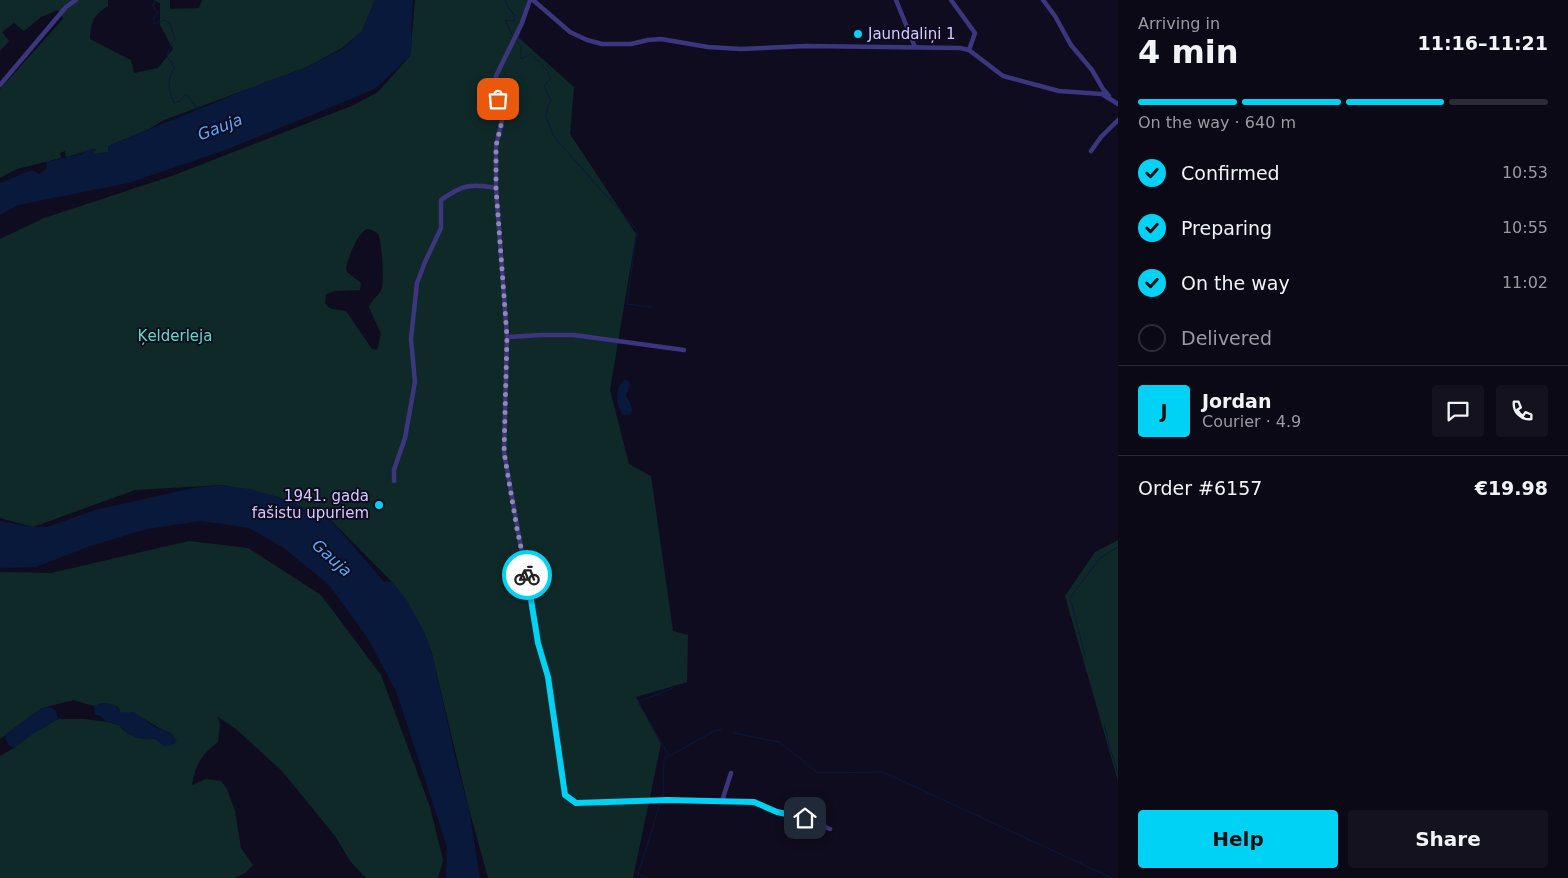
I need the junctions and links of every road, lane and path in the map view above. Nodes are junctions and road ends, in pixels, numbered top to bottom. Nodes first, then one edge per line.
1 (76, 0) edge
2 (532, 0) edge
3 (896, 0) edge
4 (951, 0) edge
5 (1043, 0) edge
6 (916, 47) junction
7 (969, 50) junction
8 (0, 85) edge
9 (1112, 99) junction
10 (1118, 104) edge
11 (1118, 120) edge
12 (1091, 150) dead end
13 (496, 188) junction
14 (507, 337) junction
15 (684, 350) dead end
16 (394, 481) dead end
17 (731, 773) dead end
18 (722, 801) junction
19 (830, 830) dead end

1 - 8 street
2 - 6 street
2 - 13 street
3 - 6 street
4 - 7 street
5 - 9 street
6 - 7 street
7 - 9 street
9 - 10 street
11 - 12 street
13 - 14 street
13 - 16 street
14 - 15 street
14 - 18 street
17 - 18 street
18 - 19 street

